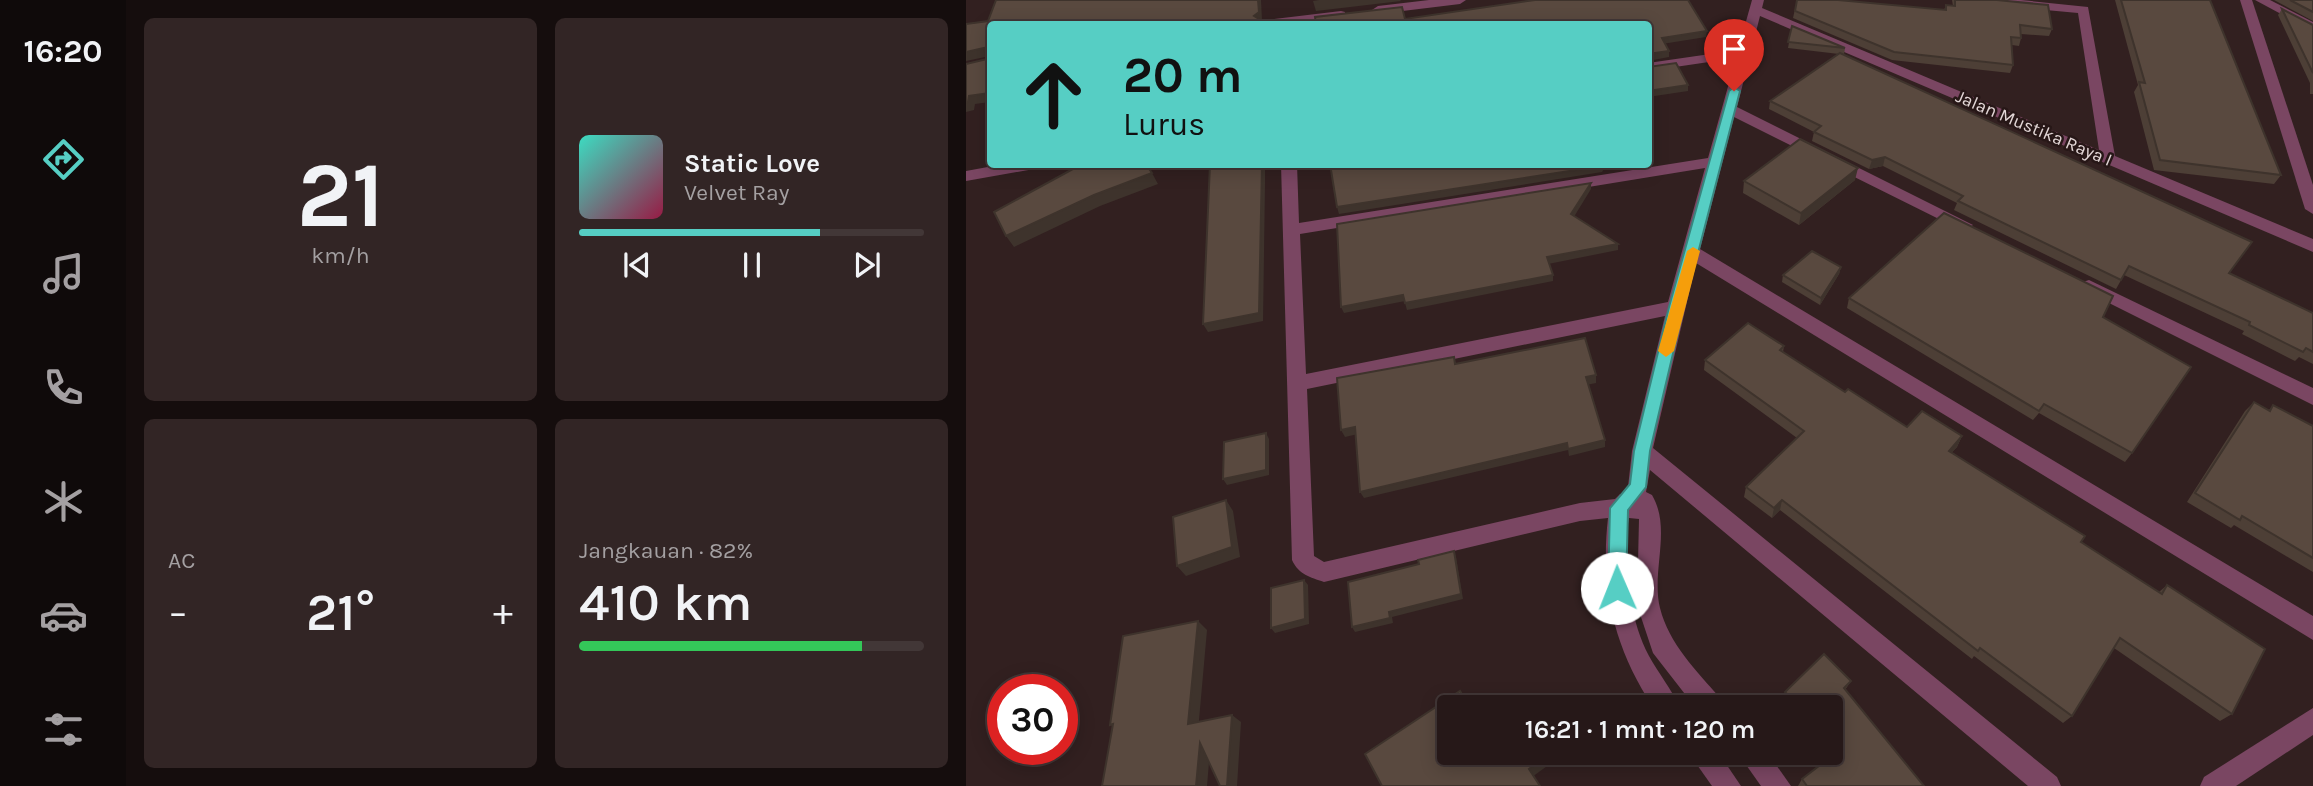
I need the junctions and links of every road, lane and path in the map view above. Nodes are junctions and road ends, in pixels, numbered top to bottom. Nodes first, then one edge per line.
1 (1460, 0) edge
2 (1983, 0) edge
3 (2246, 0) edge
4 (2261, 0) edge
5 (1757, 5) edge
6 (2083, 5) edge
7 (1300, 21) edge
8 (2313, 27) edge
9 (1743, 53) junction
10 (1652, 66) edge
11 (1730, 109) junction
12 (2108, 159) junction
13 (1715, 162) junction
14 (1011, 168) edge
15 (1289, 168) edge
16 (966, 176) edge
17 (2313, 209) edge
18 (1292, 230) junction
19 (1978, 232) edge
20 (2313, 246) edge
21 (1693, 253) junction
22 (2077, 281) edge
23 (1676, 307) junction
24 (1295, 384) junction
25 (2313, 397) edge
26 (1642, 451) junction
27 (1638, 487) junction
28 (1619, 508) junction
29 (1650, 510) junction
30 (2313, 629) edge
31 (1659, 695) edge
32 (1701, 695) edge
33 (2313, 720) edge
34 (1711, 765) edge
35 (1761, 765) edge
36 (1728, 786) edge
37 (1778, 786) edge
38 (2048, 786) edge
39 (2213, 786) edge

1 - 7 street
2 - 6 street
3 - 17 street
4 - 8 street
5 - 9 street
5 - 12 street, Jalan Mustika Raya I
6 - 12 street
9 - 10 street
9 - 11 street
11 - 13 street
11 - 19 street
12 - 20 street, Jalan Mustika Raya I
13 - 18 street
13 - 21 street
14 - 16 street
15 - 18 street
18 - 24 street
21 - 23 street
21 - 30 street
22 - 25 street
23 - 24 street
23 - 26 street
24 - 28 street
26 - 27 street
26 - 38 street
27 - 28 street
27 - 29 street
28 - 29 street
28 - 31 street
29 - 32 street
33 - 39 street
34 - 36 street
35 - 37 street

